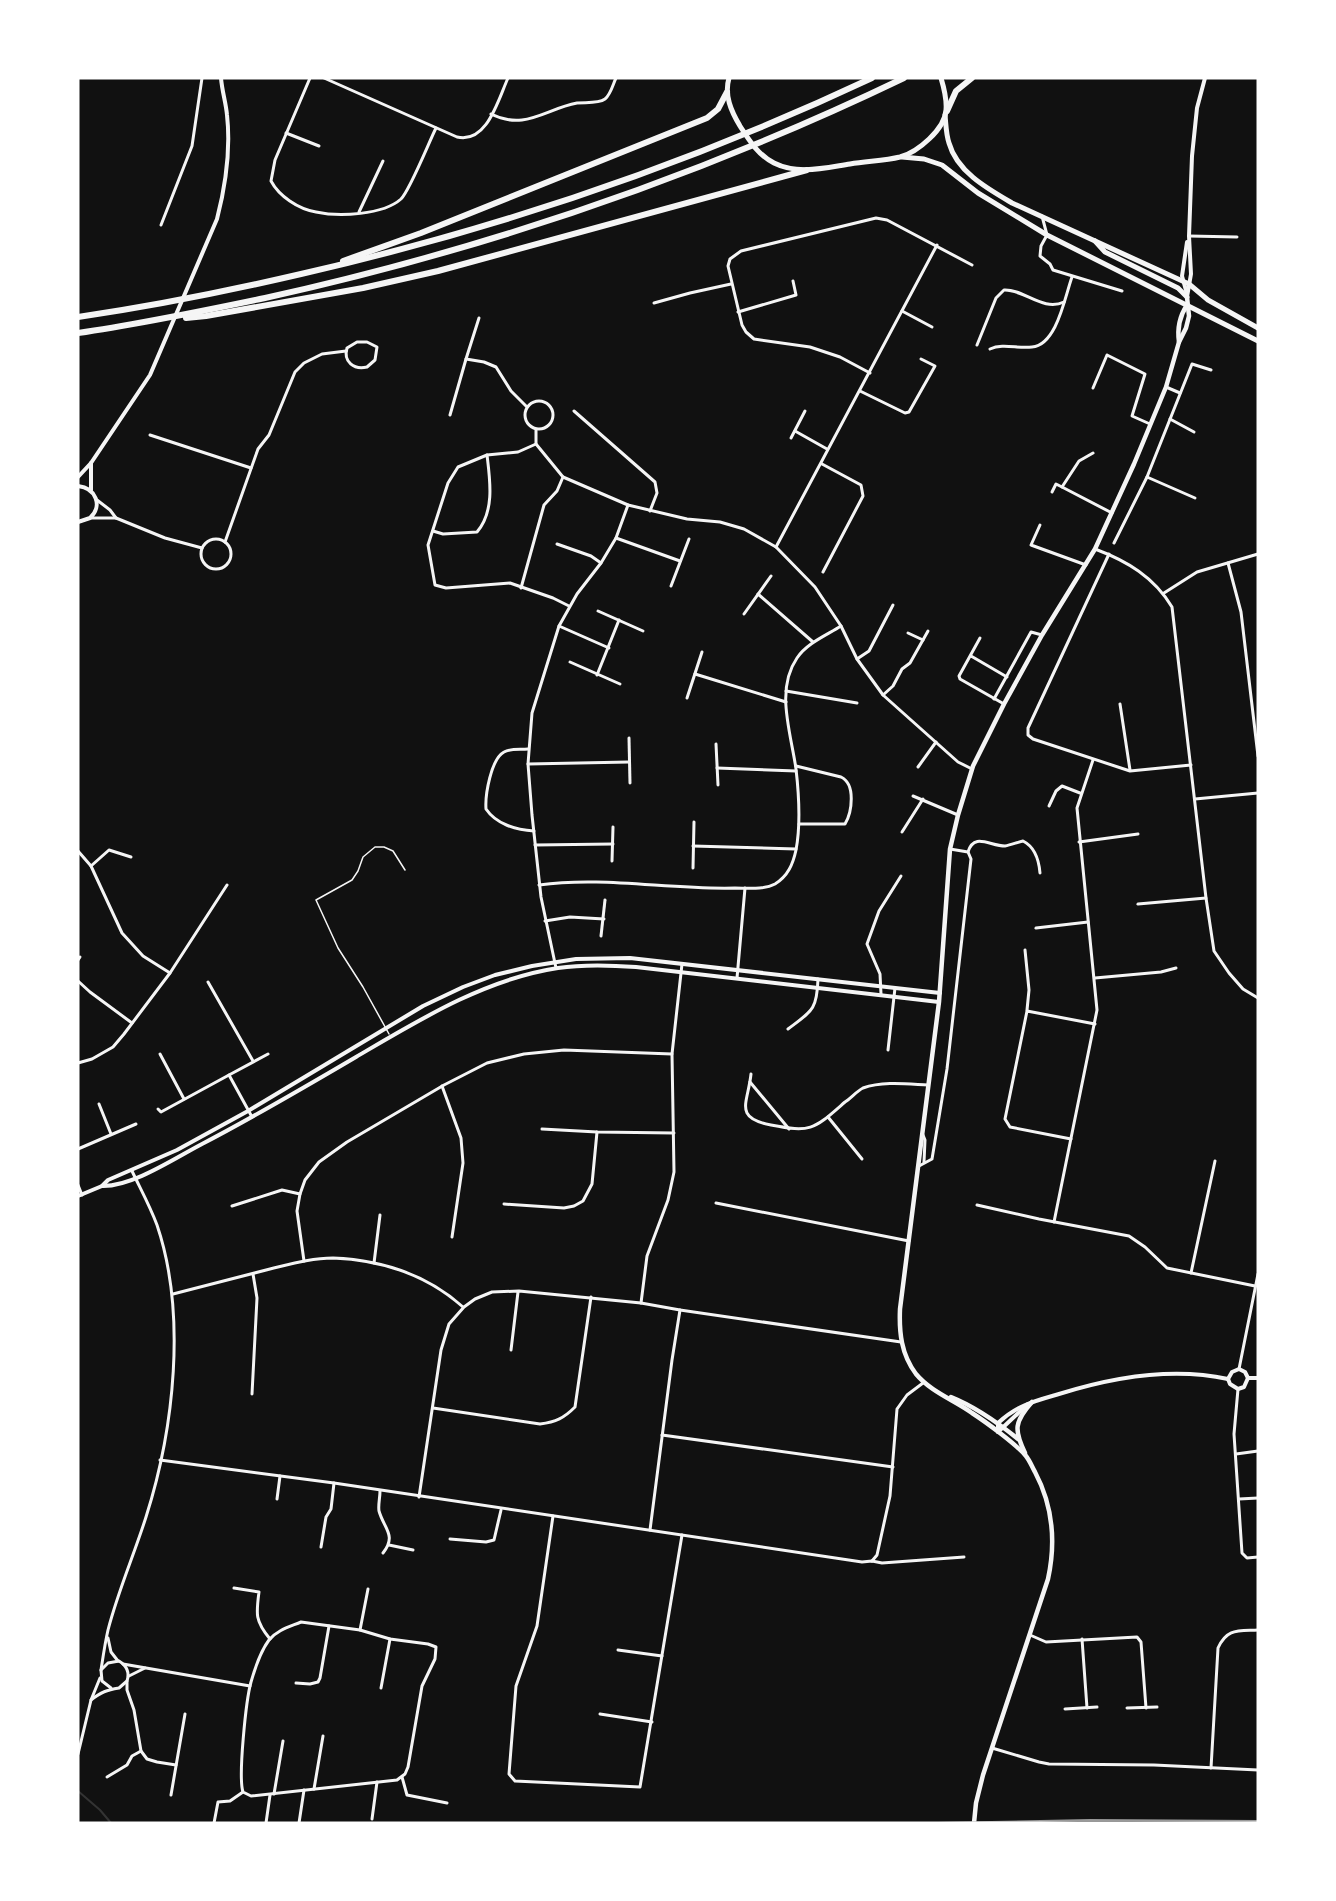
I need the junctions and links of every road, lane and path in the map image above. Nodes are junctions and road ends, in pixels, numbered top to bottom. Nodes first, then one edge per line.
1 (202, 78) edge
2 (221, 78) edge
3 (310, 78) edge
4 (324, 78) edge
5 (508, 78) edge
6 (616, 78) edge
7 (872, 78) edge
8 (904, 78) edge
9 (941, 78) edge
10 (972, 78) edge
11 (1205, 78) edge
12 (728, 80) edge
13 (727, 92) junction
14 (946, 113) junction
15 (491, 114) junction
16 (436, 128) junction
17 (286, 133) junction
18 (319, 146) dead end
19 (901, 156) junction
20 (383, 161) dead end
21 (807, 170) junction
22 (359, 212) junction
23 (1042, 216) junction
24 (161, 225) dead end
25 (1047, 235) junction
26 (1189, 236) junction
27 (1237, 237) dead end
28 (1094, 240) junction
29 (937, 245) junction
30 (972, 265) dead end
31 (313, 271) junction
32 (1072, 277) junction
33 (793, 281) dead end
34 (1186, 283) junction
35 (731, 284) junction
36 (1122, 291) dead end
37 (1187, 297) junction
38 (1064, 302) junction
39 (654, 303) dead end
40 (1187, 304) junction
41 (902, 311) junction
42 (738, 312) junction
43 (78, 316) edge
44 (478, 318) dead end
45 (162, 320) junction
46 (932, 327) dead end
47 (1258, 328) edge
48 (78, 333) edge
49 (1258, 341) edge
50 (977, 345) dead end
51 (990, 349) dead end
52 (346, 351) junction
53 (466, 359) junction
54 (921, 359) dead end
55 (1211, 370) dead end
56 (870, 373) junction
57 (1166, 387) junction
58 (1093, 388) dead end
59 (860, 391) junction
60 (1180, 393) junction
61 (527, 406) junction
62 (574, 411) dead end
63 (805, 411) dead end
64 (450, 415) dead end
65 (1170, 419) junction
66 (1150, 424) junction
67 (536, 429) junction
68 (795, 432) junction
69 (1194, 432) dead end
70 (150, 435) dead end
71 (791, 438) dead end
72 (536, 444) junction
73 (827, 449) junction
74 (1094, 453) dead end
75 (488, 455) junction
76 (92, 463) junction
77 (821, 463) junction
78 (251, 468) junction
79 (78, 477) edge
80 (563, 477) junction
81 (1147, 477) junction
82 (78, 486) edge
83 (1062, 487) junction
84 (91, 491) junction
85 (1052, 492) dead end
86 (1195, 498) dead end
87 (96, 500) junction
88 (628, 505) junction
89 (650, 511) junction
90 (1112, 513) junction
91 (90, 518) junction
92 (116, 518) junction
93 (80, 523) edge
94 (1040, 525) dead end
95 (433, 531) junction
96 (616, 538) junction
97 (689, 539) dead end
98 (225, 542) junction
99 (1114, 543) dead end
100 (557, 544) dead end
101 (776, 547) junction
102 (202, 549) junction
103 (1095, 549) junction
104 (1109, 554) junction
105 (1258, 554) edge
106 (681, 561) junction
107 (1227, 563) junction
108 (601, 564) junction
109 (1086, 565) junction
110 (823, 572) dead end
111 (771, 576) dead end
112 (671, 586) dead end
113 (521, 588) junction
114 (1164, 593) junction
115 (758, 594) junction
116 (893, 605) dead end
117 (569, 606) junction
118 (598, 611) dead end
119 (744, 614) dead end
120 (620, 620) junction
121 (559, 626) junction
122 (841, 626) junction
123 (643, 631) dead end
124 (927, 631) dead end
125 (909, 633) dead end
126 (1042, 635) junction
127 (980, 638) dead end
128 (923, 640) junction
129 (813, 643) junction
130 (609, 648) junction
131 (702, 652) dead end
132 (971, 656) junction
133 (856, 659) junction
134 (570, 662) dead end
135 (695, 674) junction
136 (597, 675) junction
137 (1007, 677) junction
138 (620, 684) dead end
139 (786, 691) junction
140 (884, 695) junction
141 (687, 698) dead end
142 (994, 699) junction
143 (786, 702) junction
144 (857, 703) dead end
145 (1004, 704) junction
146 (1120, 704) dead end
147 (629, 738) dead end
148 (936, 742) junction
149 (716, 744) dead end
150 (1257, 745) edge
151 (528, 750) junction
152 (1258, 756) edge
153 (1093, 760) junction
154 (629, 762) junction
155 (528, 764) junction
156 (1191, 765) junction
157 (918, 767) dead end
158 (717, 768) junction
159 (796, 769) junction
160 (972, 769) junction
161 (1130, 771) junction
162 (630, 783) dead end
163 (718, 785) dead end
164 (1080, 793) junction
165 (1258, 793) edge
166 (913, 796) dead end
167 (1195, 799) junction
168 (922, 800) junction
169 (1049, 806) dead end
170 (958, 815) junction
171 (694, 822) dead end
172 (799, 824) junction
173 (613, 827) dead end
174 (534, 831) junction
175 (902, 832) dead end
176 (1138, 834) dead end
177 (1079, 842) junction
178 (613, 844) junction
179 (535, 845) junction
180 (693, 846) junction
181 (796, 849) junction
182 (950, 849) junction
183 (78, 851) edge
184 (968, 852) junction
185 (132, 857) dead end
186 (612, 861) dead end
187 (91, 866) junction
188 (693, 868) dead end
189 (405, 870) dead end
190 (1040, 873) dead end
191 (901, 876) dead end
192 (227, 885) dead end
193 (539, 885) junction
194 (745, 888) junction
195 (1206, 898) junction
196 (605, 900) dead end
197 (1138, 904) dead end
198 (604, 919) junction
199 (544, 921) junction
200 (1088, 922) junction
201 (1036, 928) dead end
202 (602, 936) dead end
203 (1025, 950) dead end
204 (556, 961) junction
205 (682, 964) junction
206 (556, 968) junction
207 (1176, 968) dead end
208 (738, 970) junction
209 (681, 971) junction
210 (170, 973) junction
211 (737, 978) junction
212 (1094, 978) junction
213 (818, 979) junction
214 (78, 981) edge
215 (208, 982) dead end
216 (818, 986) junction
217 (881, 986) junction
218 (895, 988) junction
219 (940, 993) junction
220 (881, 994) junction
221 (894, 995) junction
222 (1258, 998) edge
223 (939, 1002) junction
224 (1026, 1011) junction
225 (132, 1023) junction
226 (1095, 1024) junction
227 (385, 1028) junction
228 (788, 1029) dead end
229 (391, 1037) junction
230 (888, 1050) dead end
231 (160, 1054) dead end
232 (268, 1054) dead end
233 (672, 1054) junction
234 (253, 1061) junction
235 (78, 1064) edge
236 (751, 1074) dead end
237 (229, 1075) junction
238 (750, 1082) junction
239 (928, 1085) junction
240 (442, 1086) junction
241 (184, 1099) junction
242 (99, 1104) dead end
243 (158, 1109) dead end
244 (248, 1112) junction
245 (828, 1117) junction
246 (253, 1118) junction
247 (136, 1124) dead end
248 (542, 1129) dead end
249 (789, 1129) junction
250 (597, 1132) junction
251 (674, 1133) junction
252 (922, 1133) junction
253 (111, 1134) junction
254 (1071, 1139) junction
255 (78, 1149) edge
256 (862, 1160) dead end
257 (1215, 1161) dead end
258 (924, 1162) junction
259 (919, 1166) junction
260 (132, 1171) junction
261 (135, 1178) junction
262 (78, 1185) edge
263 (102, 1186) junction
264 (300, 1194) junction
265 (80, 1196) edge
266 (716, 1203) dead end
267 (504, 1204) dead end
268 (977, 1205) dead end
269 (232, 1206) dead end
270 (380, 1215) dead end
271 (1054, 1222) junction
272 (452, 1237) dead end
273 (909, 1241) junction
274 (304, 1261) junction
275 (374, 1263) junction
276 (1191, 1273) junction
277 (252, 1274) junction
278 (1258, 1274) edge
279 (1256, 1286) junction
280 (519, 1291) junction
281 (173, 1294) junction
282 (591, 1297) junction
283 (641, 1303) junction
284 (464, 1307) junction
285 (680, 1310) junction
286 (901, 1341) junction
287 (511, 1350) dead end
288 (1239, 1369) junction
289 (1248, 1378) junction
290 (1258, 1378) edge
291 (1228, 1379) junction
292 (924, 1382) junction
293 (1238, 1389) junction
294 (937, 1392) junction
295 (252, 1394) dead end
296 (1032, 1402) junction
297 (433, 1408) junction
298 (998, 1423) junction
299 (1004, 1428) junction
300 (998, 1432) junction
301 (662, 1436) junction
302 (1018, 1440) junction
303 (1258, 1451) edge
304 (1236, 1454) junction
305 (1026, 1456) junction
306 (160, 1460) junction
307 (893, 1467) junction
308 (280, 1476) junction
309 (334, 1483) junction
310 (380, 1491) junction
311 (419, 1497) junction
312 (1258, 1498) edge
313 (277, 1499) dead end
314 (1238, 1499) junction
315 (501, 1509) junction
316 (554, 1516) junction
317 (650, 1531) junction
318 (682, 1535) junction
319 (450, 1539) dead end
320 (389, 1545) junction
321 (321, 1547) dead end
322 (413, 1550) dead end
323 (383, 1553) dead end
324 (964, 1557) dead end
325 (1258, 1557) edge
326 (872, 1561) junction
327 (234, 1588) dead end
328 (368, 1589) dead end
329 (329, 1625) junction
330 (108, 1630) junction
331 (360, 1630) junction
332 (1258, 1630) edge
333 (1029, 1635) junction
334 (390, 1639) junction
335 (1082, 1639) junction
336 (270, 1640) junction
337 (618, 1650) dead end
338 (662, 1656) junction
339 (121, 1662) junction
340 (146, 1668) junction
341 (101, 1670) junction
342 (100, 1676) junction
343 (129, 1676) junction
344 (127, 1681) junction
345 (296, 1683) dead end
346 (250, 1686) junction
347 (111, 1688) junction
348 (119, 1688) junction
349 (381, 1689) dead end
350 (129, 1698) junction
351 (91, 1700) junction
352 (1097, 1707) dead end
353 (1157, 1707) dead end
354 (1087, 1708) junction
355 (1127, 1708) dead end
356 (1146, 1708) junction
357 (1065, 1709) dead end
358 (184, 1714) dead end
359 (600, 1714) dead end
360 (652, 1722) junction
361 (323, 1736) dead end
362 (283, 1741) dead end
363 (992, 1748) junction
364 (141, 1751) junction
365 (78, 1754) edge
366 (176, 1765) junction
367 (1211, 1768) junction
368 (1258, 1770) edge
369 (107, 1777) dead end
370 (402, 1777) junction
371 (377, 1782) junction
372 (314, 1789) junction
373 (304, 1790) junction
374 (243, 1792) junction
375 (272, 1794) junction
376 (171, 1795) dead end
377 (447, 1803) dead end
378 (372, 1819) dead end
379 (213, 1823) edge
380 (266, 1823) edge
381 (299, 1823) edge
382 (974, 1823) edge

1 - 24 street
2 - 76 street
3 - 17 street
4 - 16 street
5 - 15 street
6 - 15 street
7 - 31 highway
8 - 45 highway
9 - 14 main road
10 - 14 highway
11 - 26 street
12 - 13 main road
13 - 21 main road
13 - 31 highway
14 - 19 main road
14 - 23 main road
15 - 16 street
16 - 22 street
17 - 18 street
17 - 22 street
19 - 21 main road
19 - 25 main road
20 - 22 street
21 - 45 highway
23 - 25 street
23 - 28 main road
25 - 32 street
25 - 40 main road
26 - 27 street
26 - 34 street
26 - 34 street
28 - 34 main road
28 - 37 main road
29 - 30 street
29 - 35 street
29 - 41 street
31 - 43 highway
32 - 36 street
32 - 38 street
33 - 42 street
34 - 37 street
34 - 47 main road
35 - 39 street
35 - 42 street
37 - 40 main road
38 - 50 street
38 - 51 street
40 - 49 main road
40 - 57 main road
41 - 46 street
41 - 56 street
42 - 56 street
44 - 53 street
45 - 48 highway
52 - 52 street
52 - 78 street
53 - 61 street
53 - 64 street
54 - 59 street
55 - 60 street
56 - 59 street
57 - 60 street
57 - 66 main road
58 - 66 street
59 - 73 street
60 - 65 street
61 - 67 street
61 - 67 street
62 - 89 street
63 - 68 street
65 - 69 street
65 - 81 street
66 - 90 main road
67 - 72 street
68 - 71 street
68 - 73 street
70 - 78 street
72 - 75 street
72 - 80 street
73 - 77 street
74 - 83 street
75 - 95 street
75 - 95 street
76 - 79 street
76 - 84 street
77 - 101 street
77 - 110 street
78 - 98 street
80 - 88 street
80 - 113 street
81 - 86 street
81 - 99 street
82 - 84 street
83 - 85 street
83 - 90 street
84 - 87 street
87 - 91 street
87 - 92 street
88 - 89 street
88 - 96 street
89 - 101 street
90 - 103 main road
91 - 92 street
91 - 93 street
92 - 102 street
94 - 109 street
95 - 113 street
96 - 106 street
96 - 108 street
97 - 106 street
98 - 102 street
98 - 102 street
100 - 108 street
101 - 122 street
103 - 104 street
103 - 109 main road
104 - 114 street
104 - 153 street
105 - 107 street
106 - 112 street
107 - 114 street
107 - 150 street
108 - 117 street
109 - 126 main road
111 - 115 street
113 - 117 street
114 - 156 street
115 - 119 street
115 - 129 street
116 - 133 street
117 - 121 street
118 - 120 street
120 - 123 street
120 - 130 street
121 - 130 street
121 - 151 street
122 - 129 street
122 - 133 street
124 - 128 street
125 - 128 street
126 - 137 street
126 - 145 main road
127 - 132 street
128 - 140 street
129 - 139 street
130 - 136 street
131 - 135 street
132 - 137 street
132 - 142 street
133 - 140 street
134 - 136 street
135 - 141 street
135 - 143 street
136 - 138 street
137 - 142 street
139 - 143 street
139 - 144 street
140 - 148 street
142 - 145 street
143 - 159 street
145 - 160 main road
146 - 161 street
147 - 154 street
148 - 157 street
148 - 160 street
149 - 158 street
150 - 152 street
151 - 155 street
151 - 174 street
153 - 161 street
153 - 164 street
154 - 155 street
154 - 162 street
155 - 174 street
156 - 161 street
156 - 167 street
158 - 159 street
158 - 163 street
159 - 172 street
159 - 172 street
160 - 170 main road
164 - 169 street
164 - 177 street
165 - 167 street
166 - 168 street
167 - 195 street
168 - 170 street
168 - 175 street
170 - 182 main road
171 - 180 street
172 - 181 street
173 - 178 street
174 - 179 street
176 - 177 street
177 - 200 street
178 - 179 street
178 - 186 street
179 - 193 street
180 - 181 street
180 - 188 street
181 - 194 street
182 - 184 street
182 - 219 main road
183 - 187 street
184 - 190 street
184 - 258 street
185 - 187 street
187 - 210 street
189 - 227 lane
191 - 217 street
192 - 210 street
193 - 194 street
193 - 199 street
194 - 208 street
195 - 197 street
195 - 222 street
196 - 198 street
198 - 199 street
198 - 202 street
199 - 204 street
200 - 201 street
200 - 212 street
203 - 224 street
204 - 205 street
204 - 206 street
204 - 227 street
205 - 208 street
205 - 209 street
206 - 209 street
206 - 229 street
207 - 212 street
208 - 211 street
208 - 213 street
209 - 211 street
209 - 233 street
210 - 225 street
211 - 216 street
212 - 226 street
213 - 216 street
213 - 217 street
214 - 225 street
215 - 234 street
216 - 220 street
216 - 228 street
217 - 218 street
217 - 220 street
218 - 219 street
218 - 221 street
219 - 223 main road
220 - 221 street
221 - 223 street
221 - 230 street
223 - 239 main road
224 - 226 street
224 - 254 street
225 - 235 street
226 - 254 street
227 - 229 lane
227 - 244 street
229 - 246 street
231 - 241 street
232 - 234 street
233 - 240 street
233 - 251 street
234 - 237 street
236 - 238 street
237 - 241 street
237 - 244 street
238 - 249 street
238 - 249 street
239 - 245 street
239 - 252 main road
240 - 264 street
240 - 272 street
241 - 243 street
242 - 253 street
244 - 246 street
244 - 260 street
245 - 249 street
245 - 256 street
246 - 261 street
247 - 253 street
248 - 250 street
250 - 251 street
250 - 267 street
251 - 283 street
252 - 258 street
252 - 259 main road
253 - 255 street
254 - 271 street
257 - 276 street
258 - 259 street
259 - 273 main road
260 - 261 street
260 - 263 street
261 - 263 street
261 - 281 street
262 - 265 street
263 - 265 street
264 - 269 street
264 - 274 street
266 - 273 street
268 - 271 street
270 - 275 street
271 - 276 street
273 - 286 main road
274 - 275 street
274 - 277 street
275 - 284 street
276 - 279 street
277 - 281 street
277 - 295 street
278 - 279 street
279 - 288 street
280 - 282 street
280 - 284 street
280 - 287 street
281 - 306 street
282 - 283 street
282 - 297 street
283 - 285 street
284 - 297 street
285 - 286 street
285 - 301 street
286 - 292 main road
288 - 289 street
288 - 291 street
289 - 290 street
289 - 293 street
291 - 293 street
291 - 296 street
292 - 294 main road
292 - 307 street
293 - 304 street
294 - 298 main road
294 - 300 main road
296 - 298 street
296 - 299 street
296 - 302 main road
297 - 311 street
298 - 299 main road
298 - 300 street
299 - 300 street
299 - 302 main road
300 - 305 main road
301 - 307 street
301 - 317 street
302 - 305 main road
303 - 304 street
304 - 314 street
305 - 333 main road
306 - 308 street
306 - 330 street
307 - 326 street
308 - 309 street
308 - 313 street
309 - 310 street
309 - 321 street
310 - 311 street
310 - 320 street
311 - 315 street
312 - 314 street
314 - 325 street
315 - 316 street
315 - 319 street
316 - 317 street
316 - 360 street
317 - 318 street
318 - 326 street
318 - 338 street
320 - 322 street
320 - 323 street
324 - 326 street
327 - 336 street
328 - 331 street
329 - 331 street
329 - 336 street
329 - 345 street
330 - 339 street
330 - 341 street
331 - 334 street
332 - 367 street
333 - 335 street
333 - 363 main road
334 - 349 street
334 - 370 street
335 - 354 street
335 - 356 street
336 - 346 street
337 - 338 street
338 - 360 street
339 - 340 street
339 - 341 street
339 - 343 street
340 - 343 street
340 - 346 street
341 - 342 street
342 - 347 street
342 - 351 street
343 - 344 street
344 - 348 street
344 - 350 street
346 - 374 street
347 - 348 street
347 - 351 street
348 - 350 street
350 - 364 street
351 - 365 street
352 - 354 street
353 - 356 street
354 - 357 street
355 - 356 street
358 - 366 street
359 - 360 street
361 - 372 street
362 - 375 street
363 - 367 street
363 - 382 main road
364 - 366 street
364 - 369 street
366 - 376 street
367 - 368 street
370 - 371 street
370 - 377 street
371 - 372 street
371 - 378 street
372 - 373 street
373 - 375 street
373 - 381 street
374 - 375 street
374 - 379 street
375 - 380 street

